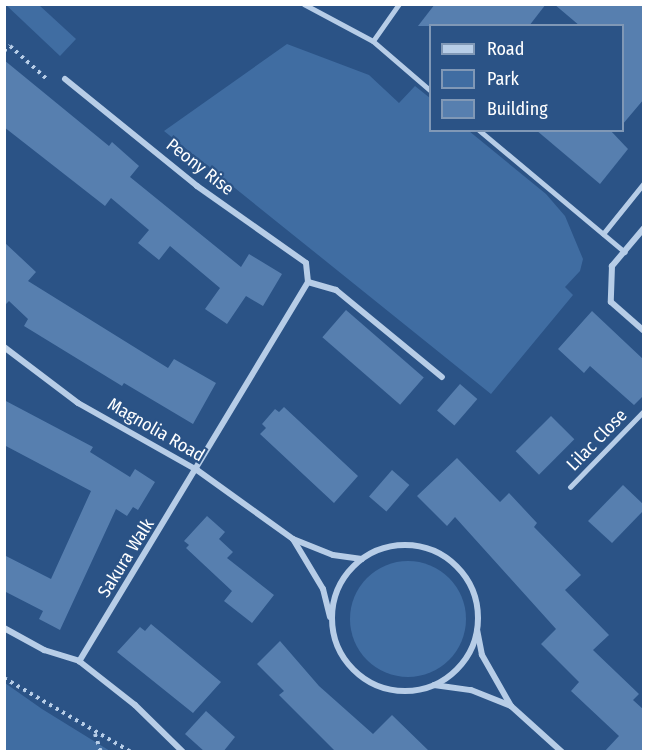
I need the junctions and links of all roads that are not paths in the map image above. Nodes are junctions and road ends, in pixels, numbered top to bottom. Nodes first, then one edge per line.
1 (304, 4) edge
2 (399, 4) edge
3 (373, 41) junction
4 (65, 79) road end
5 (429, 89) edge
6 (481, 132) edge
7 (644, 183) edge
8 (644, 228) edge
9 (603, 234) junction
10 (625, 252) junction
11 (308, 282) junction
12 (644, 331) edge
13 (4, 347) edge
14 (442, 377) dead end
15 (644, 411) edge
16 (197, 470) junction
17 (570, 487) dead end
18 (293, 539) junction
19 (362, 559) junction
20 (332, 620) junction
21 (4, 628) edge
22 (477, 630) junction
23 (79, 661) junction
24 (434, 686) junction
25 (511, 706) junction
26 (183, 752) edge
27 (562, 752) edge

1 - 3 lane
2 - 3 lane
3 - 5 lane
4 - 11 street, Peony Rise
6 - 9 lane
7 - 9 lane
8 - 10 street
9 - 10 lane
10 - 12 street
11 - 14 street
11 - 16 street
13 - 16 street, Magnolia Road
15 - 17 lane, Lilac Close
16 - 18 street, Magnolia Road
16 - 23 street, Sakura Walk
18 - 19 street, Magnolia Road
18 - 20 street, Magnolia Road
19 - 20 street, Magnolia Road
19 - 22 street, Magnolia Road
20 - 24 street, Magnolia Road
21 - 23 street
22 - 24 street, Magnolia Road
22 - 25 street, Magnolia Road
23 - 26 street
24 - 25 street, Magnolia Road
25 - 27 street, Magnolia Road

